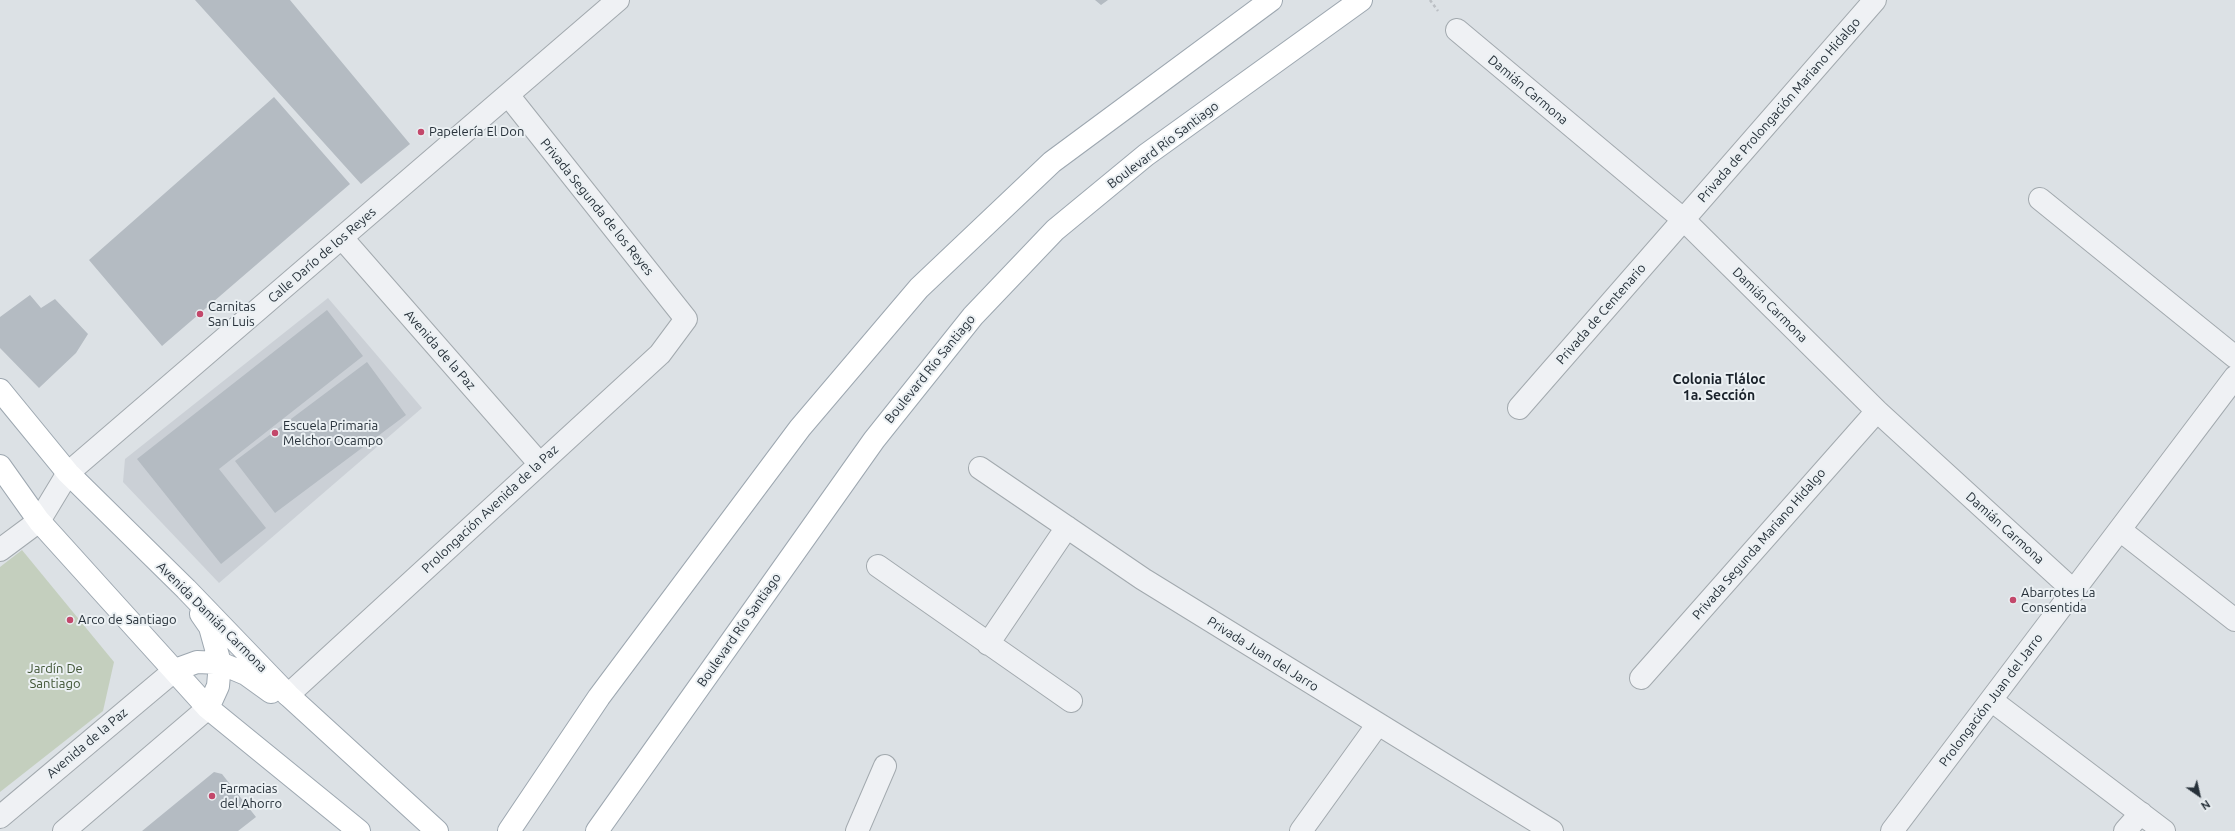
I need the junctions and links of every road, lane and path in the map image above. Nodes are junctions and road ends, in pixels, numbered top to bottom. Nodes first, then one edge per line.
1 (618, 0) edge
2 (1271, 0) edge
3 (1361, 0) edge
4 (1875, 0) edge
5 (1457, 30) dead end
6 (508, 95) junction
7 (2040, 199) dead end
8 (1684, 220) junction
9 (342, 238) junction
10 (686, 318) joint
11 (2235, 357) edge
12 (2235, 377) edge
13 (0, 390) edge
14 (1519, 408) dead end
15 (1877, 411) junction
16 (539, 463) junction
17 (0, 466) edge
18 (980, 468) dead end
19 (68, 473) junction
20 (39, 521) junction
21 (1067, 527) junction
22 (2120, 530) junction
23 (0, 550) edge
24 (878, 566) dead end
25 (186, 589) junction
26 (2074, 591) junction
27 (2235, 620) edge
28 (988, 644) junction
29 (220, 663) junction
30 (175, 670) junction
31 (1641, 678) dead end
32 (288, 695) junction
33 (1071, 700) dead end
34 (1991, 700) junction
35 (208, 708) junction
36 (1378, 724) junction
37 (326, 731) junction
38 (885, 766) dead end
39 (2141, 813) junction
40 (0, 817) edge
41 (430, 825) edge
42 (64, 831) edge
43 (359, 831) edge
44 (509, 831) edge
45 (597, 831) edge
46 (857, 831) edge
47 (1301, 831) edge
48 (1552, 831) edge
49 (1892, 831) edge
50 (2126, 831) edge
51 (2164, 831) edge

1 - 6 street, Calle Darío de los Reyes
2 - 44 main road
3 - 45 main road, Boulevard Río Santiago
4 - 8 street, Privada de Prolongación Mariano Hidalgo
5 - 8 street, Damián Carmona
6 - 9 street, Calle Darío de los Reyes
6 - 10 street, Privada Segunda de los Reyes
7 - 11 street
8 - 14 street, Privada de Centenario
8 - 15 street, Damián Carmona
9 - 16 street, Avenida de la Paz
9 - 19 street, Calle Darío de los Reyes
10 - 16 street, Prolongación Avenida de la Paz
12 - 22 street, Prolongación Juan del Jarro
13 - 19 main road, Avenida Damián Carmona
15 - 26 street, Damián Carmona
15 - 31 street, Privada Segunda Mariano Hidalgo
16 - 32 street, Prolongación Avenida de la Paz
17 - 20 main road
18 - 21 street, Privada Juan del Jarro
19 - 20 street, Calle Darío de los Reyes
19 - 25 main road, Avenida Damián Carmona
20 - 23 street
20 - 30 main road
21 - 28 street
21 - 36 street, Privada Juan del Jarro
22 - 26 street, Prolongación Juan del Jarro
22 - 27 street
24 - 28 street
25 - 29 main road
25 - 32 main road, Avenida Damián Carmona
26 - 34 street, Prolongación Juan del Jarro
28 - 33 street
29 - 30 main road
29 - 35 main road
29 - 37 main road
30 - 35 main road
30 - 40 street, Avenida de la Paz
32 - 37 main road, Avenida Damián Carmona
34 - 39 street
34 - 49 street, Prolongación Juan del Jarro
35 - 42 street
35 - 43 main road
36 - 47 street
36 - 48 street, Privada Juan del Jarro
37 - 41 main road, Avenida Damián Carmona
38 - 46 street
39 - 50 street
39 - 51 street

